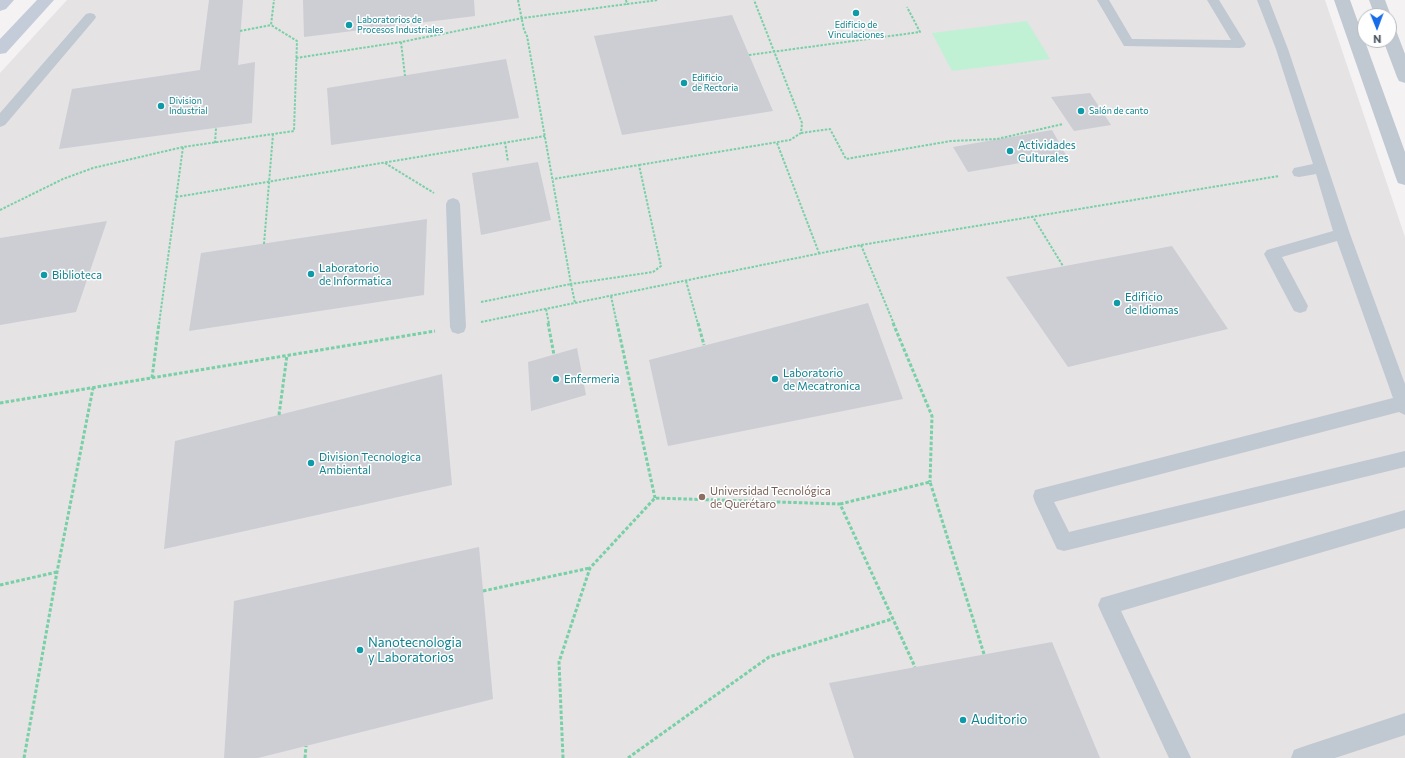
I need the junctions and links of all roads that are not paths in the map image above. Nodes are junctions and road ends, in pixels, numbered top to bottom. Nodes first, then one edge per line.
1 (6, 0) edge
2 (46, 0) edge
3 (1103, 0) edge
4 (1213, 0) edge
5 (1263, 0) edge
6 (1342, 0) edge
7 (0, 6) edge
8 (90, 17) dead end
9 (1394, 48) edge
10 (0, 49) edge
11 (1405, 77) edge
12 (0, 122) edge
13 (1321, 168) junction
14 (1299, 172) road end
15 (1405, 178) edge
16 (453, 204) dead end
17 (1342, 234) junction
18 (1300, 306) dead end
19 (458, 327) dead end
20 (1404, 405) edge
21 (1405, 458) edge
22 (1405, 519) edge
23 (1405, 724) edge
24 (1180, 758) edge
25 (1302, 758) edge

1 - 7 main road
2 - 10 main road
3 - 4 lane
5 - 13 lane
6 - 15 street
8 - 12 lane
9 - 11 street
13 - 14 lane
13 - 17 lane
16 - 19 lane
17 - 18 lane
17 - 20 lane
20 - 21 lane
22 - 24 lane
23 - 25 lane

